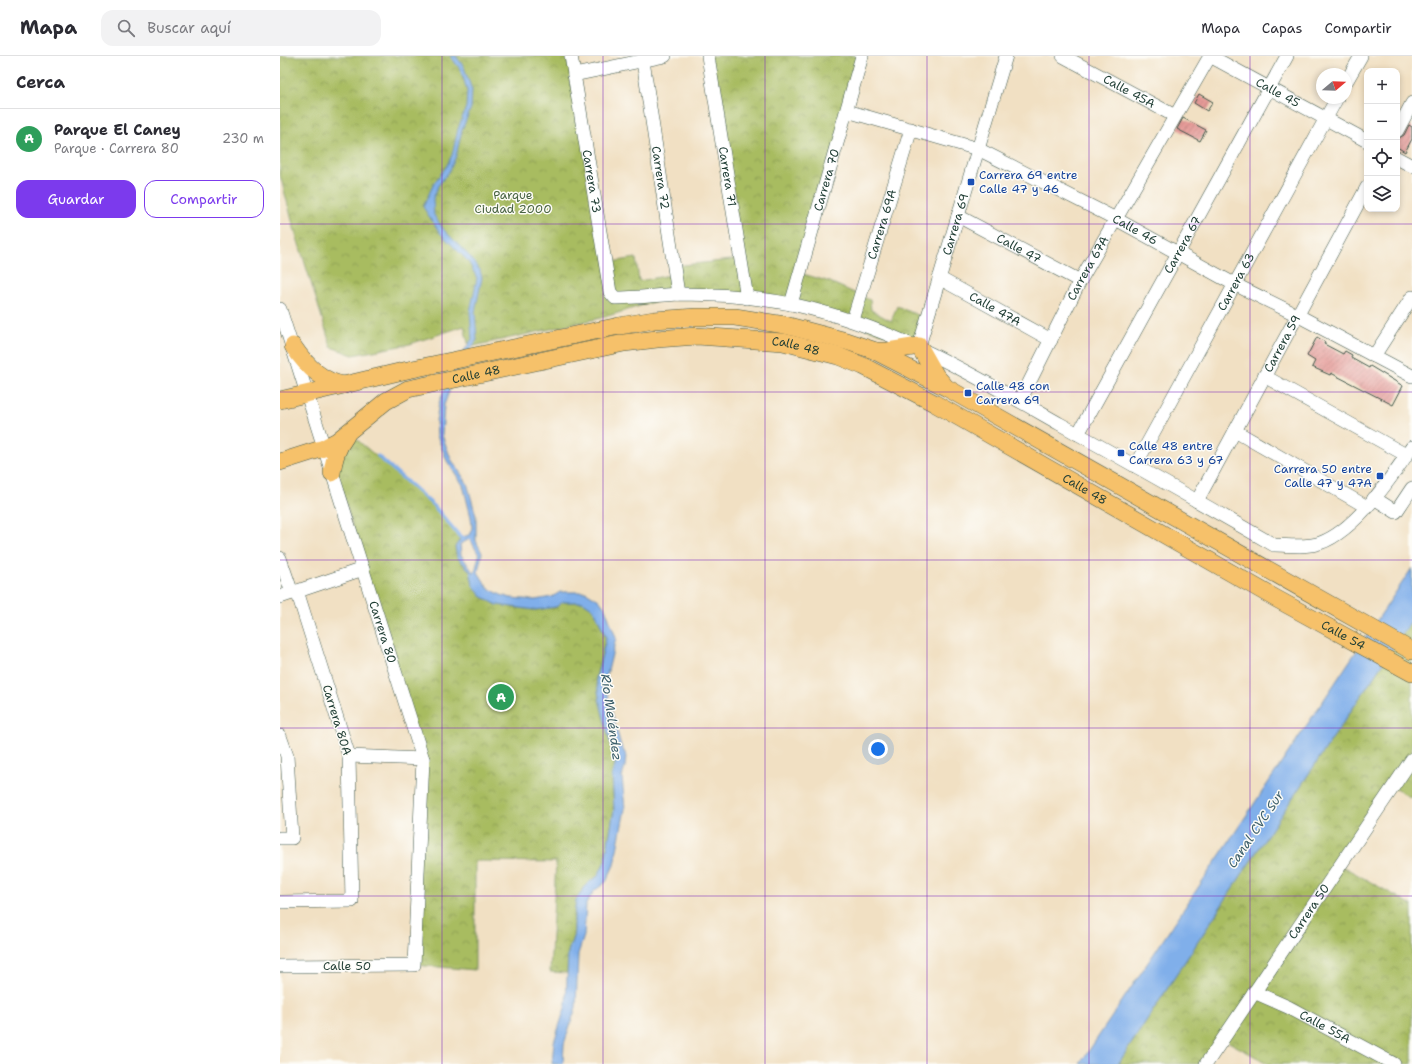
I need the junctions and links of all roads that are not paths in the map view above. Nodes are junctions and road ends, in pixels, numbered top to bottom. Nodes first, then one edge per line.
1 (571, 56) edge
2 (665, 56) edge
3 (708, 56) edge
4 (862, 56) edge
5 (1006, 56) edge
6 (1063, 56) edge
7 (1210, 56) edge
8 (1287, 56) edge
9 (1360, 56) edge
10 (643, 61) junction
11 (1352, 71) edge
12 (574, 74) junction
13 (1270, 88) junction
14 (1334, 104) edge
15 (1412, 104) edge
16 (847, 111) junction
17 (1175, 116) junction
18 (1326, 119) junction
19 (1400, 126) edge
20 (911, 129) junction
21 (1365, 140) edge
22 (978, 149) junction
23 (1400, 160) edge
24 (1412, 166) edge
25 (1364, 192) edge
26 (958, 216) junction
27 (1114, 218) junction
28 (1178, 252) junction
29 (939, 278) junction
30 (1080, 281) junction
31 (1234, 284) junction
32 (678, 294) junction
33 (1412, 297) edge
34 (747, 298) junction
35 (791, 304) junction
36 (280, 309) edge
37 (1297, 315) junction
38 (853, 320) junction
39 (1051, 340) junction
40 (293, 346) junction
41 (919, 346) junction
42 (874, 350) junction
43 (1374, 356) junction
44 (1264, 376) junction
45 (1412, 376) edge
46 (346, 385) junction
47 (947, 388) junction
48 (307, 393) junction
49 (280, 400) edge
50 (1020, 401) junction
51 (1235, 431) junction
52 (348, 432) junction
53 (1078, 434) junction
54 (324, 448) junction
55 (1409, 451) edge
56 (280, 462) edge
57 (1135, 466) junction
58 (332, 473) junction
59 (1412, 488) edge
60 (1197, 501) junction
61 (1370, 502) junction
62 (280, 558) edge
63 (363, 569) junction
64 (1287, 582) joint
65 (290, 594) edge
66 (1275, 598) joint
67 (1412, 651) edge
68 (1412, 672) edge
69 (280, 736) edge
70 (349, 756) junction
71 (423, 759) junction
72 (1412, 759) edge
73 (286, 838) edge
74 (280, 902) edge
75 (414, 965) joint
76 (280, 966) edge
77 (1254, 992) junction
78 (1206, 1064) edge
79 (1394, 1064) edge

1 - 12 street, Carrera 73
2 - 10 street
3 - 34 street, Carrera 71
4 - 16 street, Carrera 70
5 - 22 street, Carrera 69
6 - 17 street, Calle 45A
7 - 13 street, Calle 45
7 - 17 street, Carrera 67A
8 - 13 street, Carrera 67
9 - 11 street
10 - 12 street
10 - 32 street, Carrera 72
12 - 32 street, Carrera 73
13 - 18 street, Calle 45
13 - 28 street, Carrera 67
14 - 18 street, Carrera 63
15 - 19 street
16 - 20 street, Calle 46
16 - 35 street, Carrera 70
17 - 27 street, Carrera 67A
18 - 21 street, Calle 45
18 - 31 street, Carrera 63
20 - 22 street, Calle 46
20 - 38 street, Carrera 69A
22 - 26 street, Carrera 69
22 - 27 street, Calle 46
23 - 24 street
25 - 37 street, Carrera 59
26 - 29 street, Carrera 69
26 - 30 street, Calle 47
27 - 28 street, Calle 46
27 - 30 street, Carrera 67A
28 - 31 street, Calle 46
28 - 53 street, Carrera 67
29 - 39 street, Calle 47A
29 - 41 street, Carrera 69
30 - 39 street, Carrera 67A
31 - 37 street, Calle 46
31 - 57 street, Carrera 63
32 - 34 street
33 - 43 street
34 - 35 street
35 - 38 street
36 - 40 street, Carrera 80
37 - 43 street, Calle 46
37 - 44 street, Carrera 59
38 - 41 street
39 - 50 street, Carrera 67A
40 - 46 main road
40 - 48 street, Carrera 80
41 - 42 main road
41 - 47 main road
41 - 50 street
42 - 46 main road, Calle 48
42 - 47 main road, Calle 48
43 - 45 street, Calle 46
44 - 51 street, Carrera 59
44 - 55 street
46 - 48 main road, Calle 48
47 - 64 main road, Calle 48
48 - 49 main road, Calle 48
48 - 54 street, Carrera 80
50 - 53 street
51 - 60 street, Carrera 59
51 - 61 street
52 - 54 main road, Calle 48
52 - 58 main road
52 - 66 main road, Calle 48
53 - 57 street
54 - 56 main road, Calle 48
54 - 58 street, Carrera 80
55 - 61 street
57 - 60 street
58 - 63 street, Carrera 80
59 - 61 street
60 - 61 street
62 - 65 street, Carrera 80A
63 - 65 street
63 - 71 street, Carrera 80
64 - 67 main road, Calle 54
65 - 70 street, Carrera 80A
66 - 68 main road, Calle 54
69 - 73 street
70 - 71 street
70 - 74 street, Carrera 80A
71 - 75 street, Carrera 80
72 - 77 street, Carrera 50
75 - 76 street, Calle 50
77 - 78 street, Carrera 50
77 - 79 street, Calle 55A

